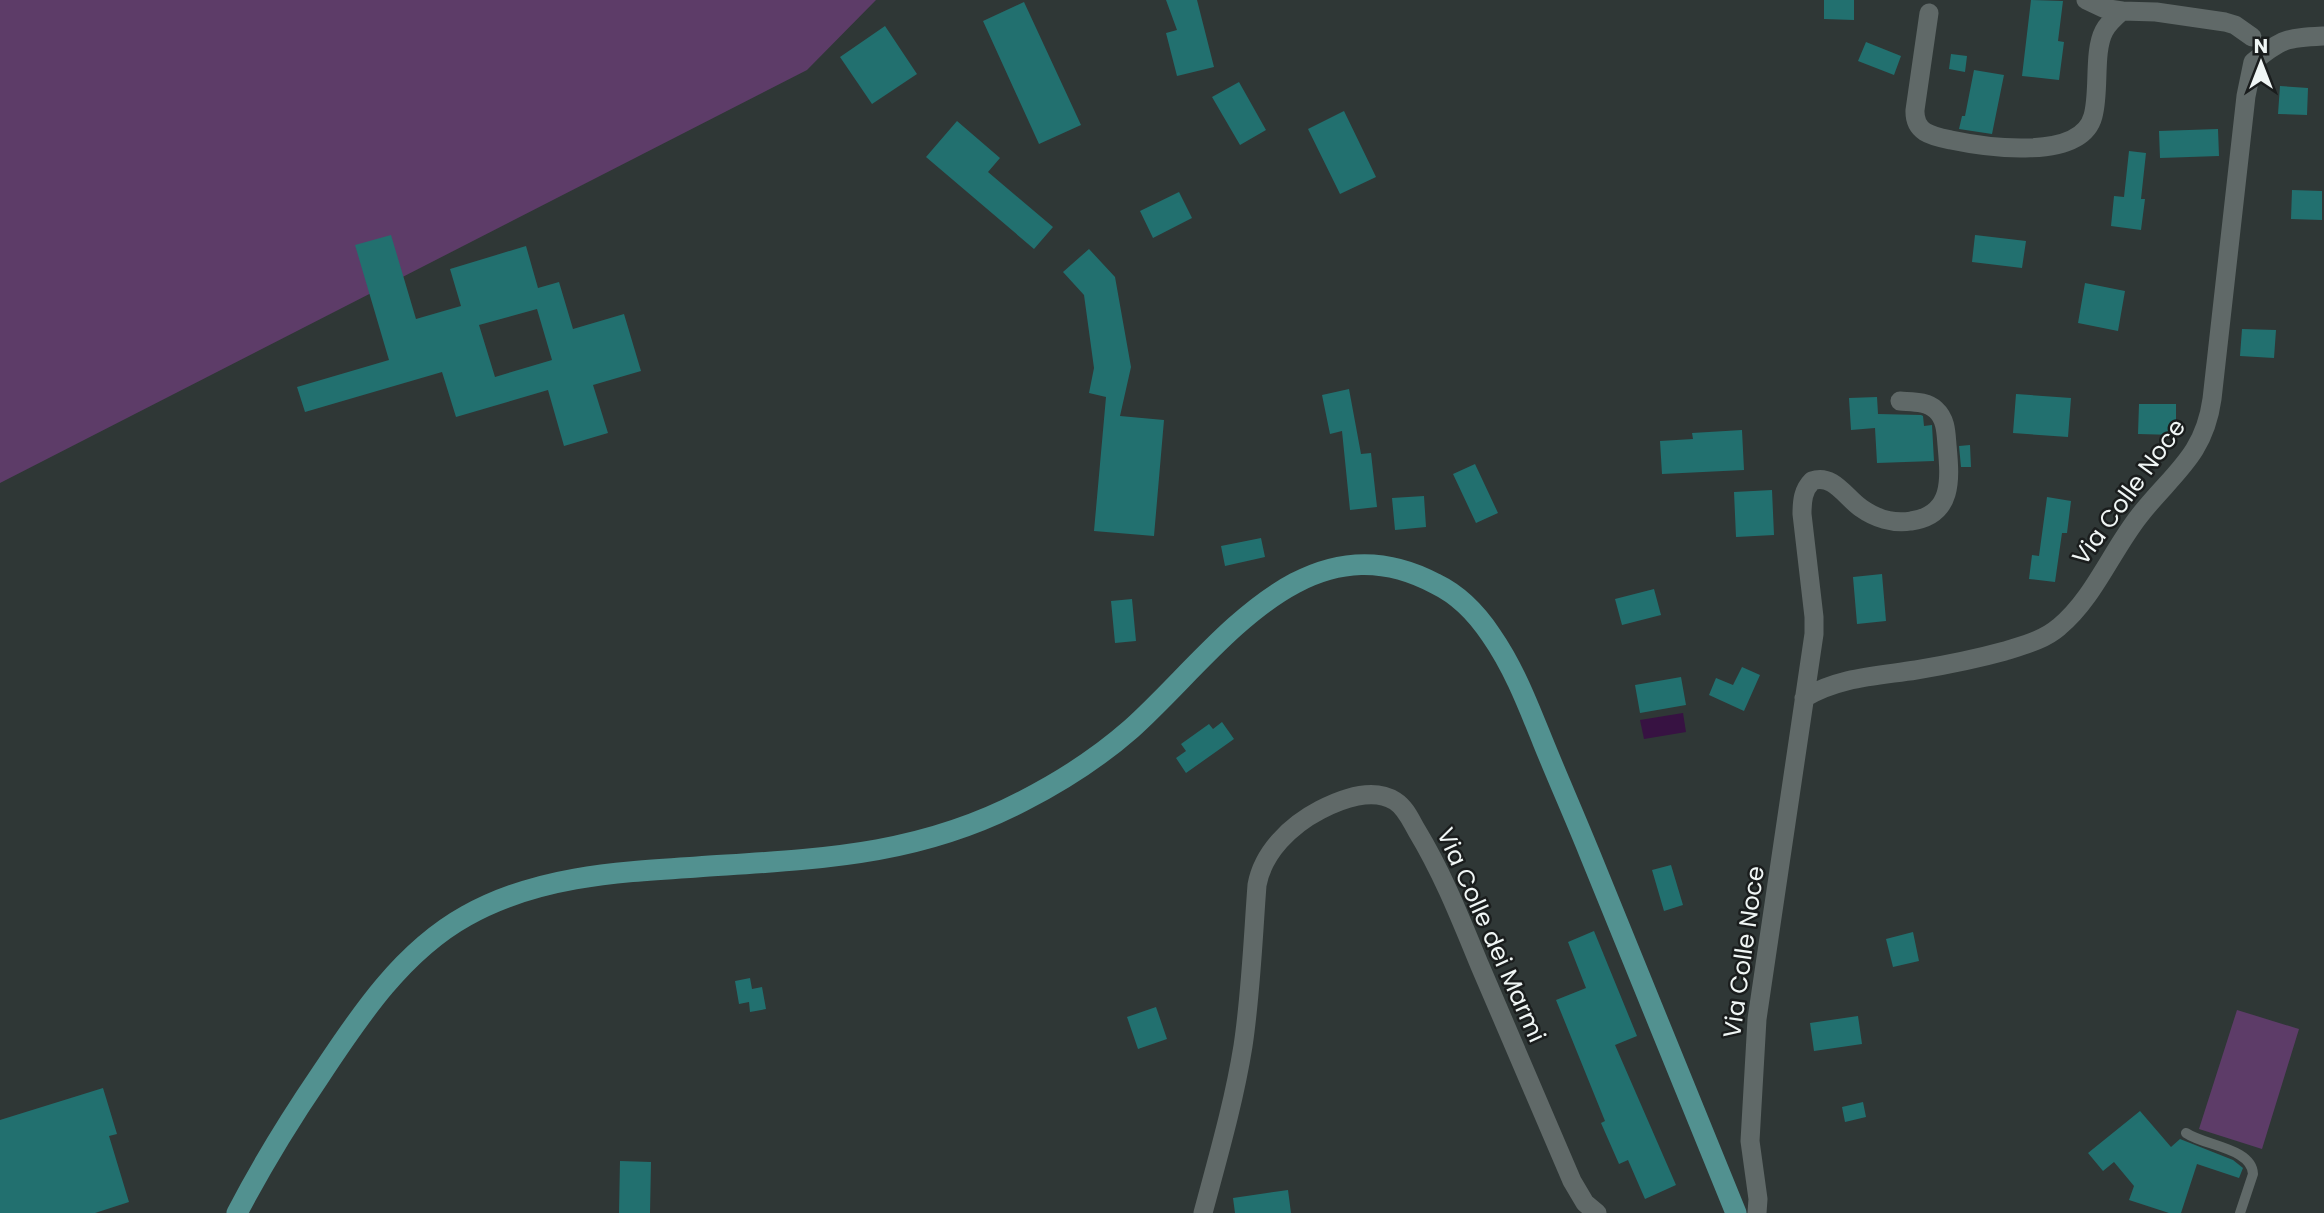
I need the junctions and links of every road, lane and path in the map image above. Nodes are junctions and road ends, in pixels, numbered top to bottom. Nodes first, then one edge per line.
1 (2086, 0) edge
2 (2122, 11) junction
3 (1929, 13) dead end
4 (2324, 36) edge
5 (2252, 37) junction
6 (2274, 44) junction
7 (2253, 62) junction
8 (1900, 401) dead end
9 (1804, 698) junction
10 (2186, 1133) dead end
11 (237, 1213) edge
12 (1203, 1213) edge
13 (1597, 1213) edge
14 (1736, 1213) edge
15 (1757, 1213) edge
16 (2240, 1213) edge

1 - 2 street
2 - 3 street
2 - 5 street
4 - 6 street
5 - 6 street
5 - 7 street, Via Colle Noce
6 - 7 street
7 - 9 street, Via Colle Noce
8 - 9 street, Via Colle Noce
9 - 15 street, Via Colle Noce
10 - 16 lane
11 - 14 main road
12 - 13 street, Via Colle dei Marmi

